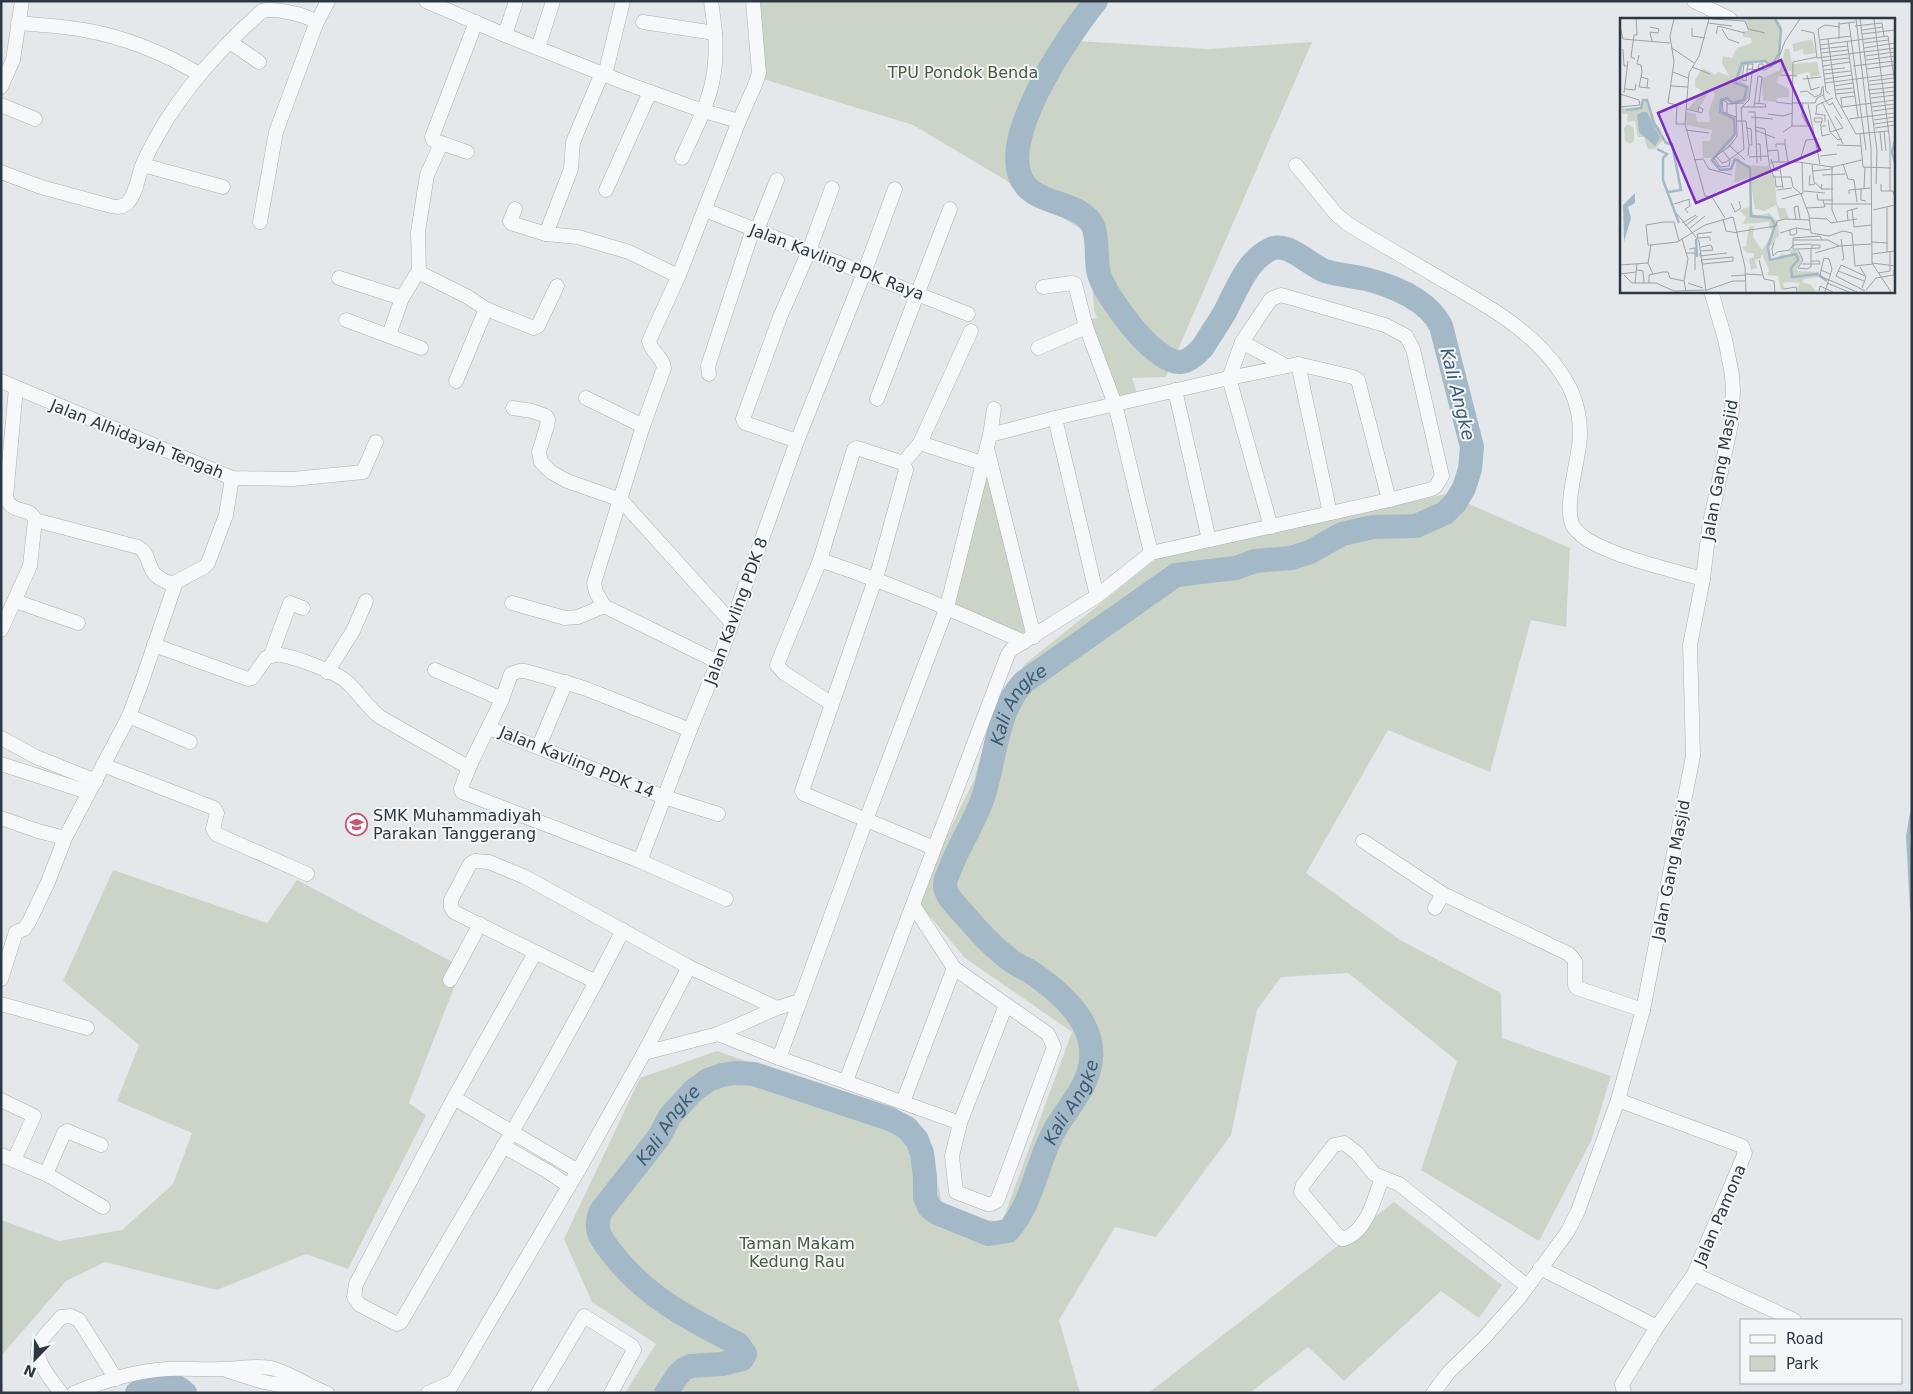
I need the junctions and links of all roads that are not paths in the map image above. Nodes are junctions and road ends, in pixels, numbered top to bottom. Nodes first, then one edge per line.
1 (22, 1) edge
2 (328, 1) edge
3 (426, 1) edge
4 (516, 1) edge
5 (554, 1) edge
6 (623, 1) edge
7 (711, 1) edge
8 (753, 1) edge
9 (1694, 1) edge
10 (1728, 18) edge
11 (476, 22) junction
12 (643, 22) dead end
13 (18, 23) junction
14 (316, 24) junction
15 (715, 32) junction
16 (504, 35) junction
17 (230, 42) junction
18 (538, 48) junction
19 (259, 62) dead end
20 (199, 74) junction
21 (604, 74) junction
22 (1, 87) edge
23 (650, 92) junction
24 (1, 105) edge
25 (703, 110) junction
26 (35, 119) dead end
27 (739, 121) junction
28 (441, 144) junction
29 (467, 152) dead end
30 (682, 158) dead end
31 (143, 165) junction
32 (1296, 165) dead end
33 (1, 172) edge
34 (777, 180) dead end
35 (223, 188) dead end
36 (832, 188) dead end
37 (895, 189) dead end
38 (606, 190) dead end
39 (515, 209) dead end
40 (950, 209) dead end
41 (705, 210) junction
42 (260, 222) dead end
43 (755, 230) junction
44 (546, 234) junction
45 (809, 250) junction
46 (419, 272) junction
47 (864, 273) junction
48 (678, 276) junction
49 (339, 278) dead end
50 (557, 286) dead end
51 (1043, 287) dead end
52 (917, 292) junction
53 (1711, 292) edge
54 (402, 298) junction
55 (486, 309) junction
56 (968, 314) dead end
57 (346, 320) dead end
58 (1086, 327) junction
59 (971, 331) dead end
60 (389, 335) junction
61 (1242, 342) junction
62 (421, 348) dead end
63 (1038, 348) dead end
64 (1292, 365) junction
65 (708, 374) dead end
66 (1229, 378) junction
67 (1, 381) edge
68 (456, 381) dead end
69 (16, 388) junction
70 (1174, 390) junction
71 (586, 398) dead end
72 (877, 399) dead end
73 (1115, 404) junction
74 (513, 408) dead end
75 (994, 409) dead end
76 (1055, 418) junction
77 (643, 426) junction
78 (797, 441) junction
79 (989, 441) junction
80 (376, 442) dead end
81 (920, 443) junction
82 (903, 463) junction
83 (982, 463) junction
84 (232, 478) junction
85 (621, 500) junction
86 (1389, 500) junction
87 (1330, 513) junction
88 (35, 520) junction
89 (1271, 527) junction
90 (1209, 540) junction
91 (1151, 553) junction
92 (820, 560) junction
93 (876, 578) junction
94 (1703, 579) junction
95 (174, 585) junction
96 (1097, 596) junction
97 (15, 601) junction
98 (366, 601) dead end
99 (512, 603) dead end
100 (604, 606) junction
101 (948, 607) junction
102 (303, 608) dead end
103 (78, 623) dead end
104 (732, 623) junction
105 (1, 630) edge
106 (1029, 640) junction
107 (154, 645) junction
108 (271, 655) junction
109 (718, 662) junction
110 (435, 670) dead end
111 (327, 672) junction
112 (566, 682) junction
113 (502, 699) junction
114 (832, 704) junction
115 (129, 716) junction
116 (489, 728) junction
117 (690, 730) junction
118 (1, 738) edge
119 (190, 742) dead end
120 (539, 746) junction
121 (1, 764) edge
122 (103, 765) junction
123 (468, 767) junction
124 (92, 787) junction
125 (664, 797) junction
126 (718, 814) dead end
127 (1, 818) edge
128 (866, 820) junction
129 (65, 838) junction
130 (1363, 840) dead end
131 (934, 848) junction
132 (640, 861) junction
133 (307, 874) dead end
134 (1443, 894) junction
135 (726, 899) dead end
136 (913, 905) junction
137 (1436, 908) dead end
138 (480, 924) junction
139 (623, 930) junction
140 (535, 953) junction
141 (690, 967) junction
142 (954, 968) junction
143 (1, 979) edge
144 (450, 980) dead end
145 (596, 982) junction
146 (800, 1001) junction
147 (1, 1004) edge
148 (1006, 1005) junction
149 (777, 1008) junction
150 (1643, 1010) junction
151 (87, 1028) dead end
152 (718, 1034) junction
153 (644, 1053) junction
154 (780, 1058) junction
155 (846, 1082) junction
156 (454, 1098) junction
157 (1, 1100) edge
158 (1618, 1100) junction
159 (903, 1102) junction
160 (960, 1122) junction
161 (511, 1133) junction
162 (101, 1145) dead end
163 (503, 1146) junction
164 (8, 1158) edge
165 (578, 1171) junction
166 (46, 1174) junction
167 (1382, 1178) junction
168 (569, 1186) junction
169 (103, 1207) dead end
170 (1540, 1268) junction
171 (1694, 1274) junction
172 (1528, 1286) junction
173 (1792, 1319) edge
174 (1658, 1327) junction
175 (223, 1369) junction
176 (116, 1379) junction
177 (450, 1387) edge
178 (310, 1388) junction
179 (282, 1390) edge
180 (61, 1393) edge
181 (74, 1393) edge
182 (327, 1393) edge
183 (428, 1393) edge
184 (538, 1393) edge
185 (611, 1393) edge
186 (1433, 1393) edge
187 (1624, 1393) edge

1 - 13 street
2 - 14 street
3 - 11 street
4 - 16 street
5 - 18 street
6 - 21 street
7 - 15 street
8 - 27 street
9 - 10 street
11 - 16 street
11 - 28 street
12 - 15 street
13 - 20 street
13 - 22 street
14 - 17 street
14 - 42 street
15 - 25 street
16 - 18 street
17 - 19 street
17 - 20 street
18 - 21 street
20 - 31 street
21 - 23 street
21 - 44 street
23 - 25 street
23 - 38 street
24 - 26 street
25 - 27 street
25 - 30 street
27 - 41 street
28 - 29 street
28 - 46 street
31 - 33 street
31 - 35 street
32 - 94 street
34 - 43 street
36 - 45 street
37 - 47 street, Jalan Kavling PDK 8
39 - 44 street
40 - 52 street
41 - 43 street, Jalan Kavling PDK Raya
41 - 48 street
43 - 45 street, Jalan Kavling PDK Raya
43 - 65 street
44 - 48 street
45 - 47 street, Jalan Kavling PDK Raya
45 - 78 street
46 - 54 street
46 - 55 street
47 - 52 street, Jalan Kavling PDK Raya
47 - 78 street, Jalan Kavling PDK 8
48 - 77 street
49 - 54 street
50 - 55 street
51 - 58 street
52 - 56 street, Jalan Kavling PDK Raya
52 - 72 street
53 - 94 street, Jalan Gang Masjid
54 - 60 street
55 - 68 street
57 - 60 street
58 - 63 street
58 - 73 street
59 - 81 street
60 - 62 street
61 - 64 street
61 - 66 street
61 - 86 street
64 - 66 street
64 - 86 street
64 - 87 street
66 - 70 street
66 - 89 street
67 - 69 street, Jalan Alhidayah Tengah
69 - 84 street, Jalan Alhidayah Tengah
69 - 88 street
70 - 73 street
70 - 90 street
71 - 77 street
73 - 76 street
73 - 91 street
74 - 85 street
75 - 79 street
76 - 79 street
76 - 96 street
77 - 85 street
78 - 104 street, Jalan Kavling PDK 8
79 - 83 street
79 - 106 street
80 - 84 street, Jalan Alhidayah Tengah
81 - 82 street
81 - 83 street
82 - 92 street
82 - 93 street
83 - 101 street
84 - 95 street
85 - 100 street
85 - 104 street
86 - 87 street
87 - 89 street
88 - 95 street
88 - 97 street
89 - 90 street
90 - 91 street
91 - 96 street
92 - 93 street
92 - 114 street
93 - 101 street
93 - 114 street
94 - 150 street, Jalan Gang Masjid
95 - 107 street
96 - 106 street
97 - 103 street
97 - 105 street
98 - 111 street
99 - 100 street
100 - 109 street
101 - 106 street
101 - 128 street
102 - 108 street
104 - 109 street, Jalan Kavling PDK 8
106 - 131 street
107 - 108 street
107 - 115 street
108 - 111 street
109 - 117 street, Jalan Kavling PDK 8
110 - 113 street
111 - 123 street
112 - 113 street
112 - 117 street
112 - 120 street
113 - 116 street
114 - 128 street
115 - 119 street
115 - 122 street
116 - 120 street, Jalan Kavling PDK 14
116 - 123 street
117 - 125 street, Jalan Kavling PDK 8
118 - 124 street
120 - 125 street, Jalan Kavling PDK 14
121 - 124 street
122 - 124 street
122 - 133 street
123 - 132 street
124 - 129 street
125 - 126 street, Jalan Kavling PDK 14
125 - 132 street, Jalan Kavling PDK 8
127 - 129 street
128 - 131 street
128 - 146 street
129 - 143 street
130 - 134 street
131 - 136 street
132 - 135 street
134 - 137 street
134 - 150 street
136 - 142 street
136 - 155 street
138 - 139 street
138 - 140 street
138 - 144 street
139 - 141 street
139 - 145 street
140 - 145 street
140 - 156 street
141 - 149 street
141 - 153 street
142 - 148 street
142 - 159 street
145 - 161 street
146 - 149 street
146 - 154 street
147 - 151 street
148 - 160 street
148 - 160 street
149 - 152 street
150 - 158 street, Jalan Gang Masjid
152 - 153 street
152 - 154 street
153 - 165 street
154 - 155 street
155 - 159 street
156 - 161 street
156 - 163 street
157 - 164 street
158 - 170 street, Jalan Gang Masjid
158 - 171 street, Jalan Pamona
159 - 160 street
161 - 163 street
161 - 165 street
162 - 166 street
163 - 168 street
164 - 166 street
165 - 168 street
166 - 169 street
167 - 167 street
167 - 172 street
168 - 177 street
170 - 172 street, Jalan Gang Masjid
170 - 174 street
171 - 173 street
171 - 174 street, Jalan Pamona
172 - 186 street, Jalan Gang Masjid
174 - 187 street, Jalan Pamona
175 - 176 street
175 - 178 street
175 - 179 street
176 - 180 street
176 - 181 street
177 - 183 street
178 - 179 street
178 - 182 street
184 - 185 street

